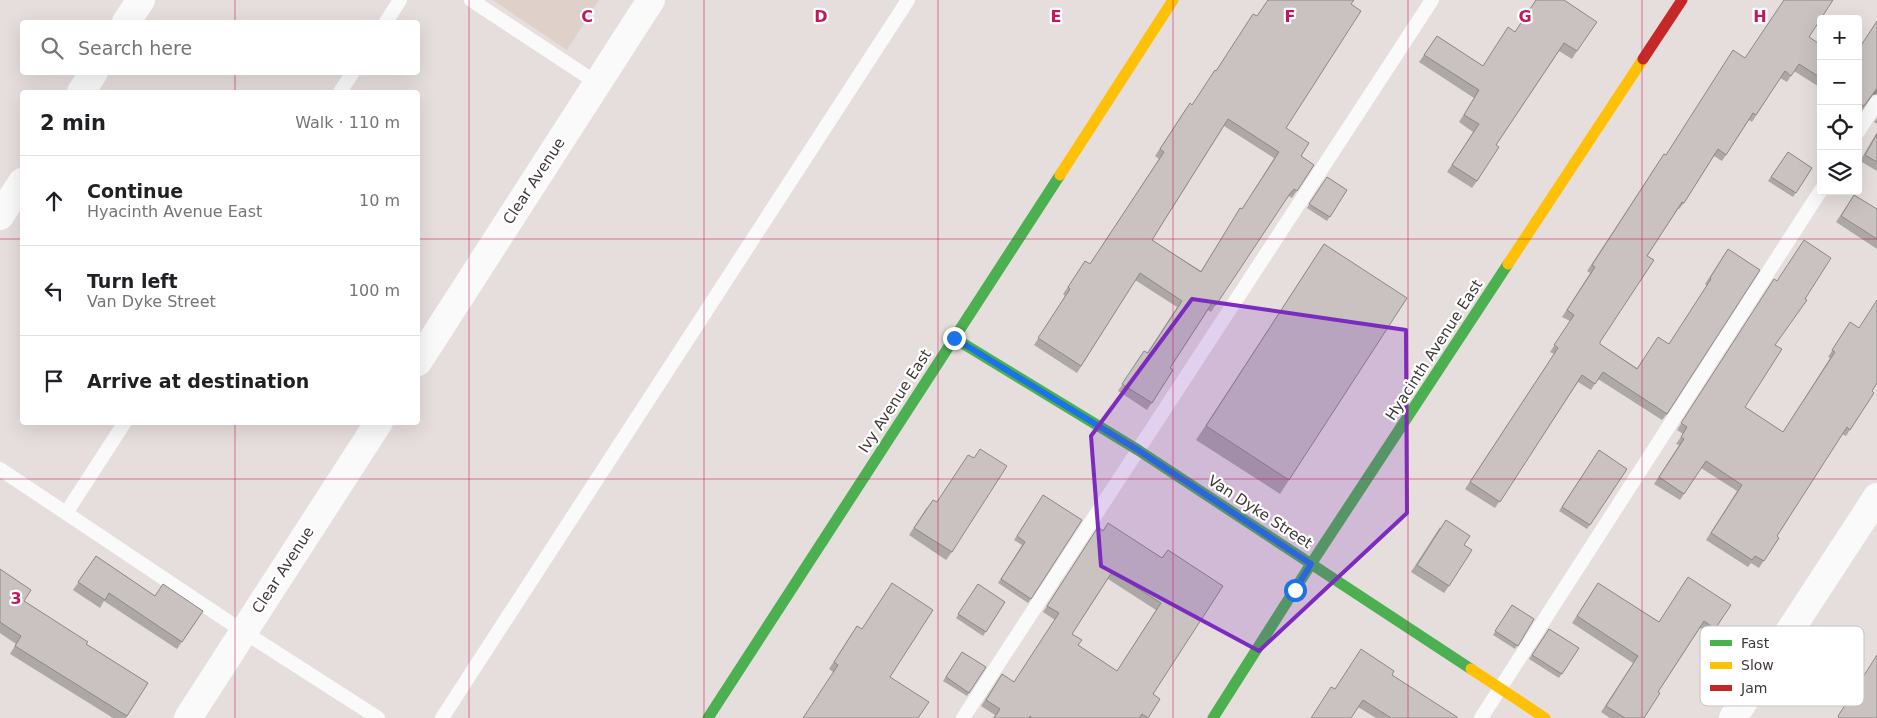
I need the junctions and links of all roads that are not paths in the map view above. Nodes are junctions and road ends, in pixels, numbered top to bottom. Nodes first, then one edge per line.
1 (141, 0) edge
2 (400, 0) edge
3 (471, 0) edge
4 (651, 0) edge
5 (908, 0) edge
6 (1173, 0) edge
7 (1432, 0) edge
8 (1682, 0) edge
9 (127, 20) edge
10 (387, 20) edge
11 (92, 75) edge
12 (351, 75) edge
13 (597, 83) junction
14 (81, 90) edge
15 (341, 90) edge
16 (1877, 102) edge
17 (1862, 126) edge
18 (20, 185) edge
19 (1818, 195) edge
20 (0, 216) edge
21 (954, 338) junction
22 (420, 359) edge
23 (123, 425) edge
24 (377, 425) edge
25 (1138, 450) junction
26 (0, 469) edge
27 (1877, 497) edge
28 (66, 513) junction
29 (1311, 564) junction
30 (1793, 626) edge
31 (244, 632) junction
32 (1500, 688) junction
33 (1741, 706) edge
34 (188, 718) edge
35 (378, 718) edge
36 (442, 718) edge
37 (708, 718) edge
38 (963, 718) edge
39 (1213, 718) edge
40 (1481, 718) edge
41 (1545, 718) edge
42 (1733, 718) edge

1 - 9 street
2 - 10 lane
3 - 13 lane
4 - 13 street, Clear Avenue
5 - 36 lane
6 - 21 street, Ivy Avenue East
7 - 25 lane
8 - 29 street, Hyacinth Avenue East
11 - 14 street
12 - 15 lane
13 - 22 street, Clear Avenue
16 - 17 lane
18 - 20 street
19 - 32 lane
21 - 25 street, Van Dyke Street
21 - 37 street, Ivy Avenue East
23 - 28 lane
24 - 31 street, Clear Avenue
25 - 29 street, Van Dyke Street
25 - 38 lane
26 - 28 lane
27 - 30 street
28 - 31 lane
29 - 32 street, Van Dyke Street
29 - 39 street, Hyacinth Avenue East
31 - 34 street, Clear Avenue
31 - 35 lane
32 - 40 lane
32 - 41 street, Van Dyke Street
33 - 42 street

